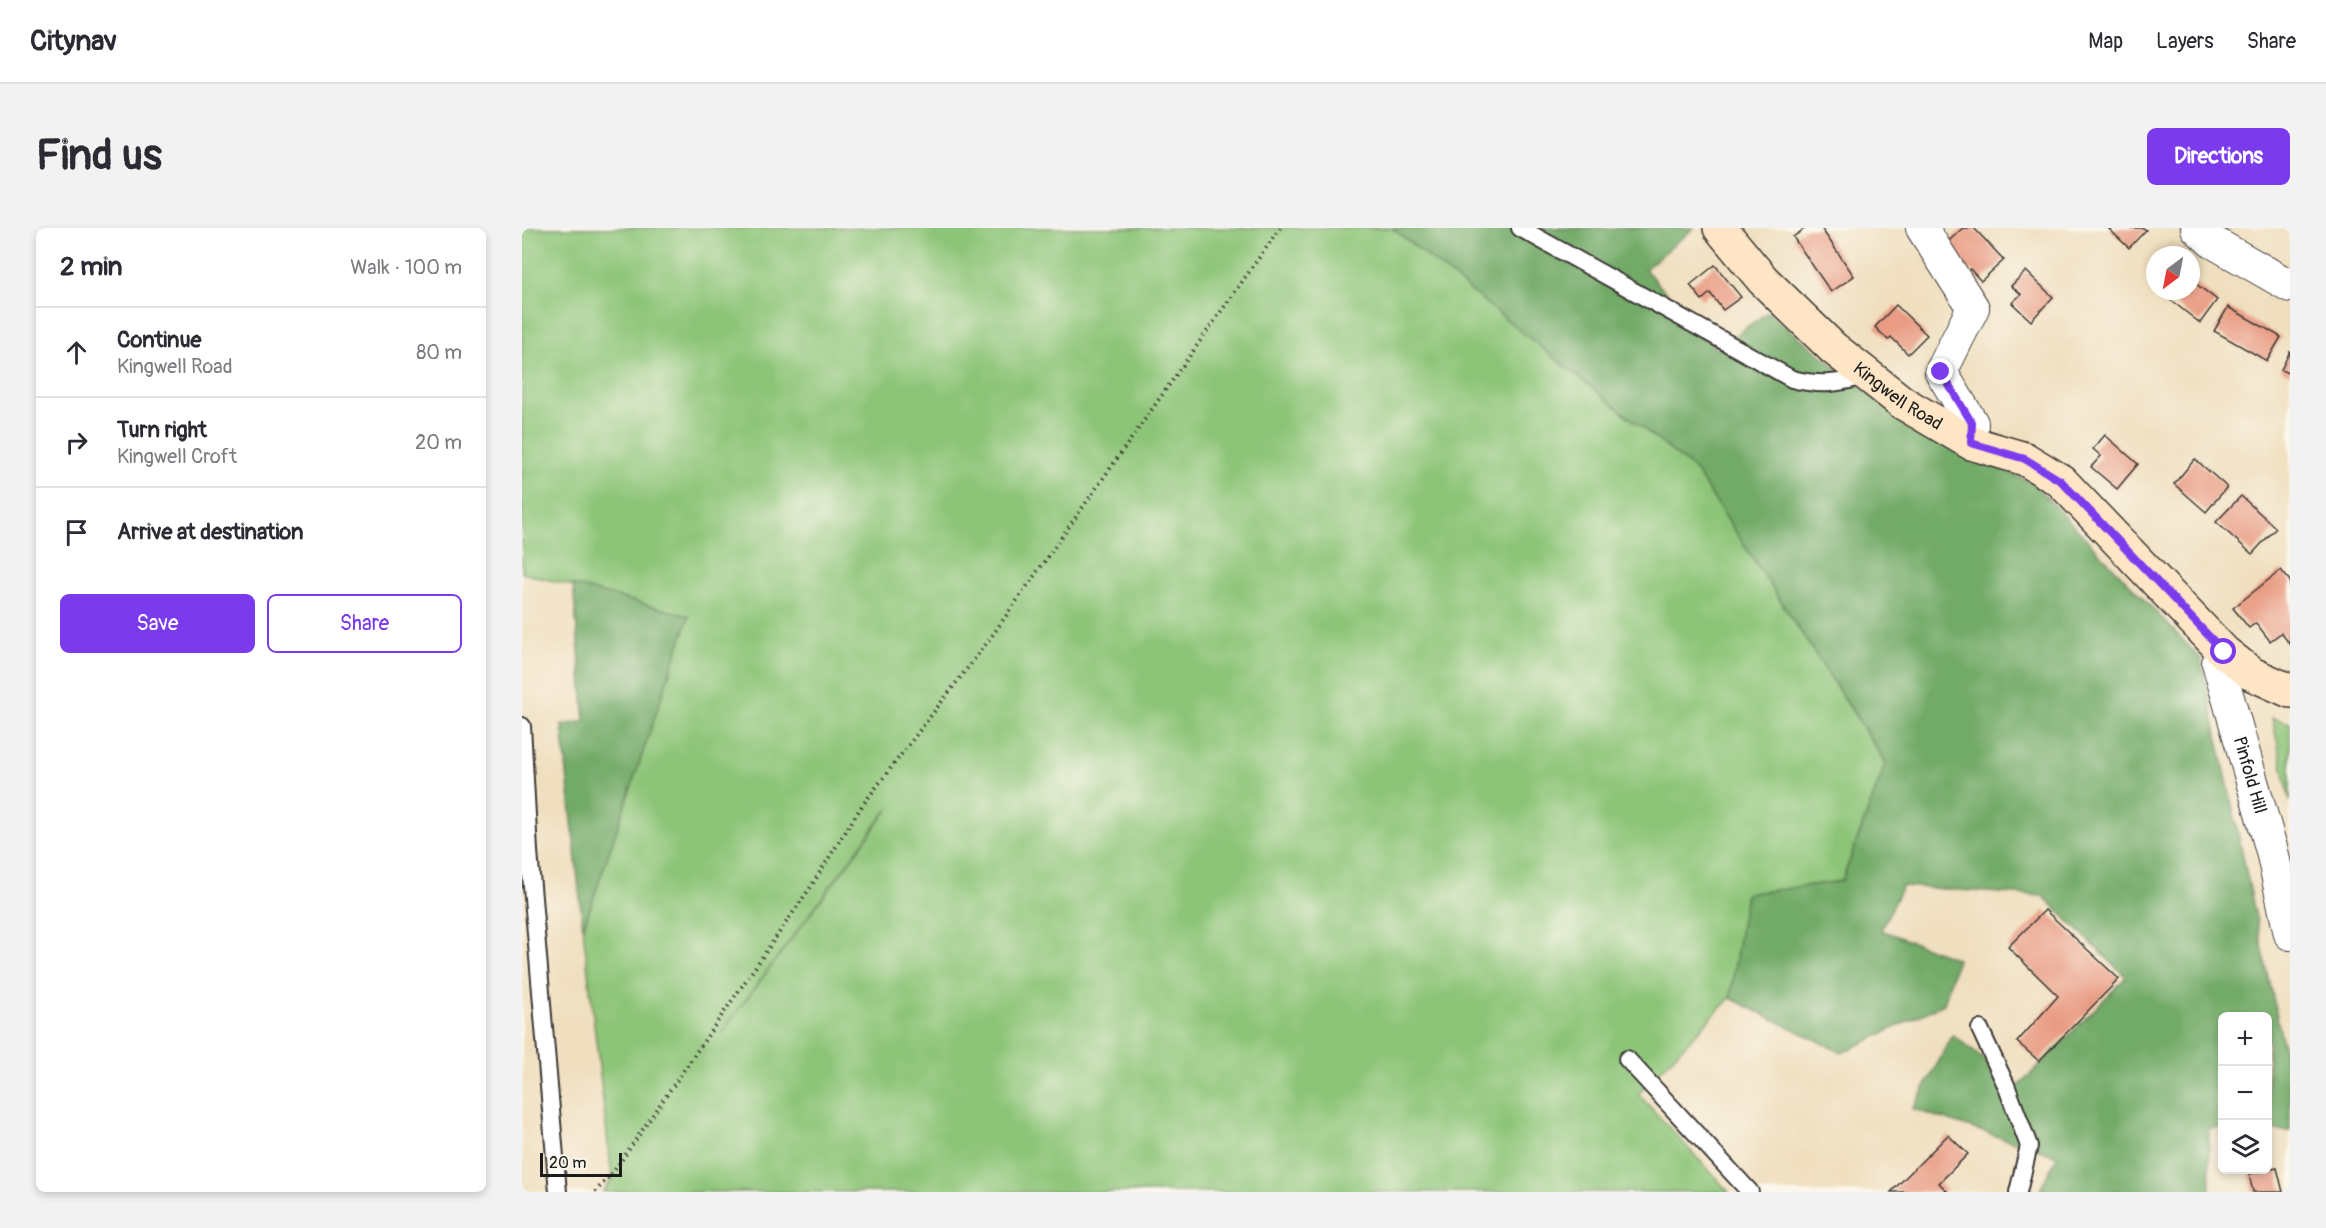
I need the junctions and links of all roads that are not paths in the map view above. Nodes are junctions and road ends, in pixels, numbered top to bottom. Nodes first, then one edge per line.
1 (1520, 228) edge
2 (1720, 228) edge
3 (1922, 228) edge
4 (2197, 228) edge
5 (2290, 286) edge
6 (1867, 375) junction
7 (1971, 443) junction
8 (2224, 652) junction
9 (2290, 691) edge
10 (522, 726) edge
11 (2290, 934) edge
12 (1980, 1029) dead end
13 (1626, 1059) dead end
14 (558, 1192) edge
15 (1750, 1192) edge
16 (2018, 1192) edge

1 - 6 lane
2 - 6 street, Kingwell Road
3 - 7 street
4 - 5 street
6 - 7 street, Kingwell Road
7 - 8 street, Kingwell Road
8 - 9 street, Kingwell Road
8 - 11 street, Pinfold Hill
10 - 14 lane
12 - 16 lane
13 - 15 lane

